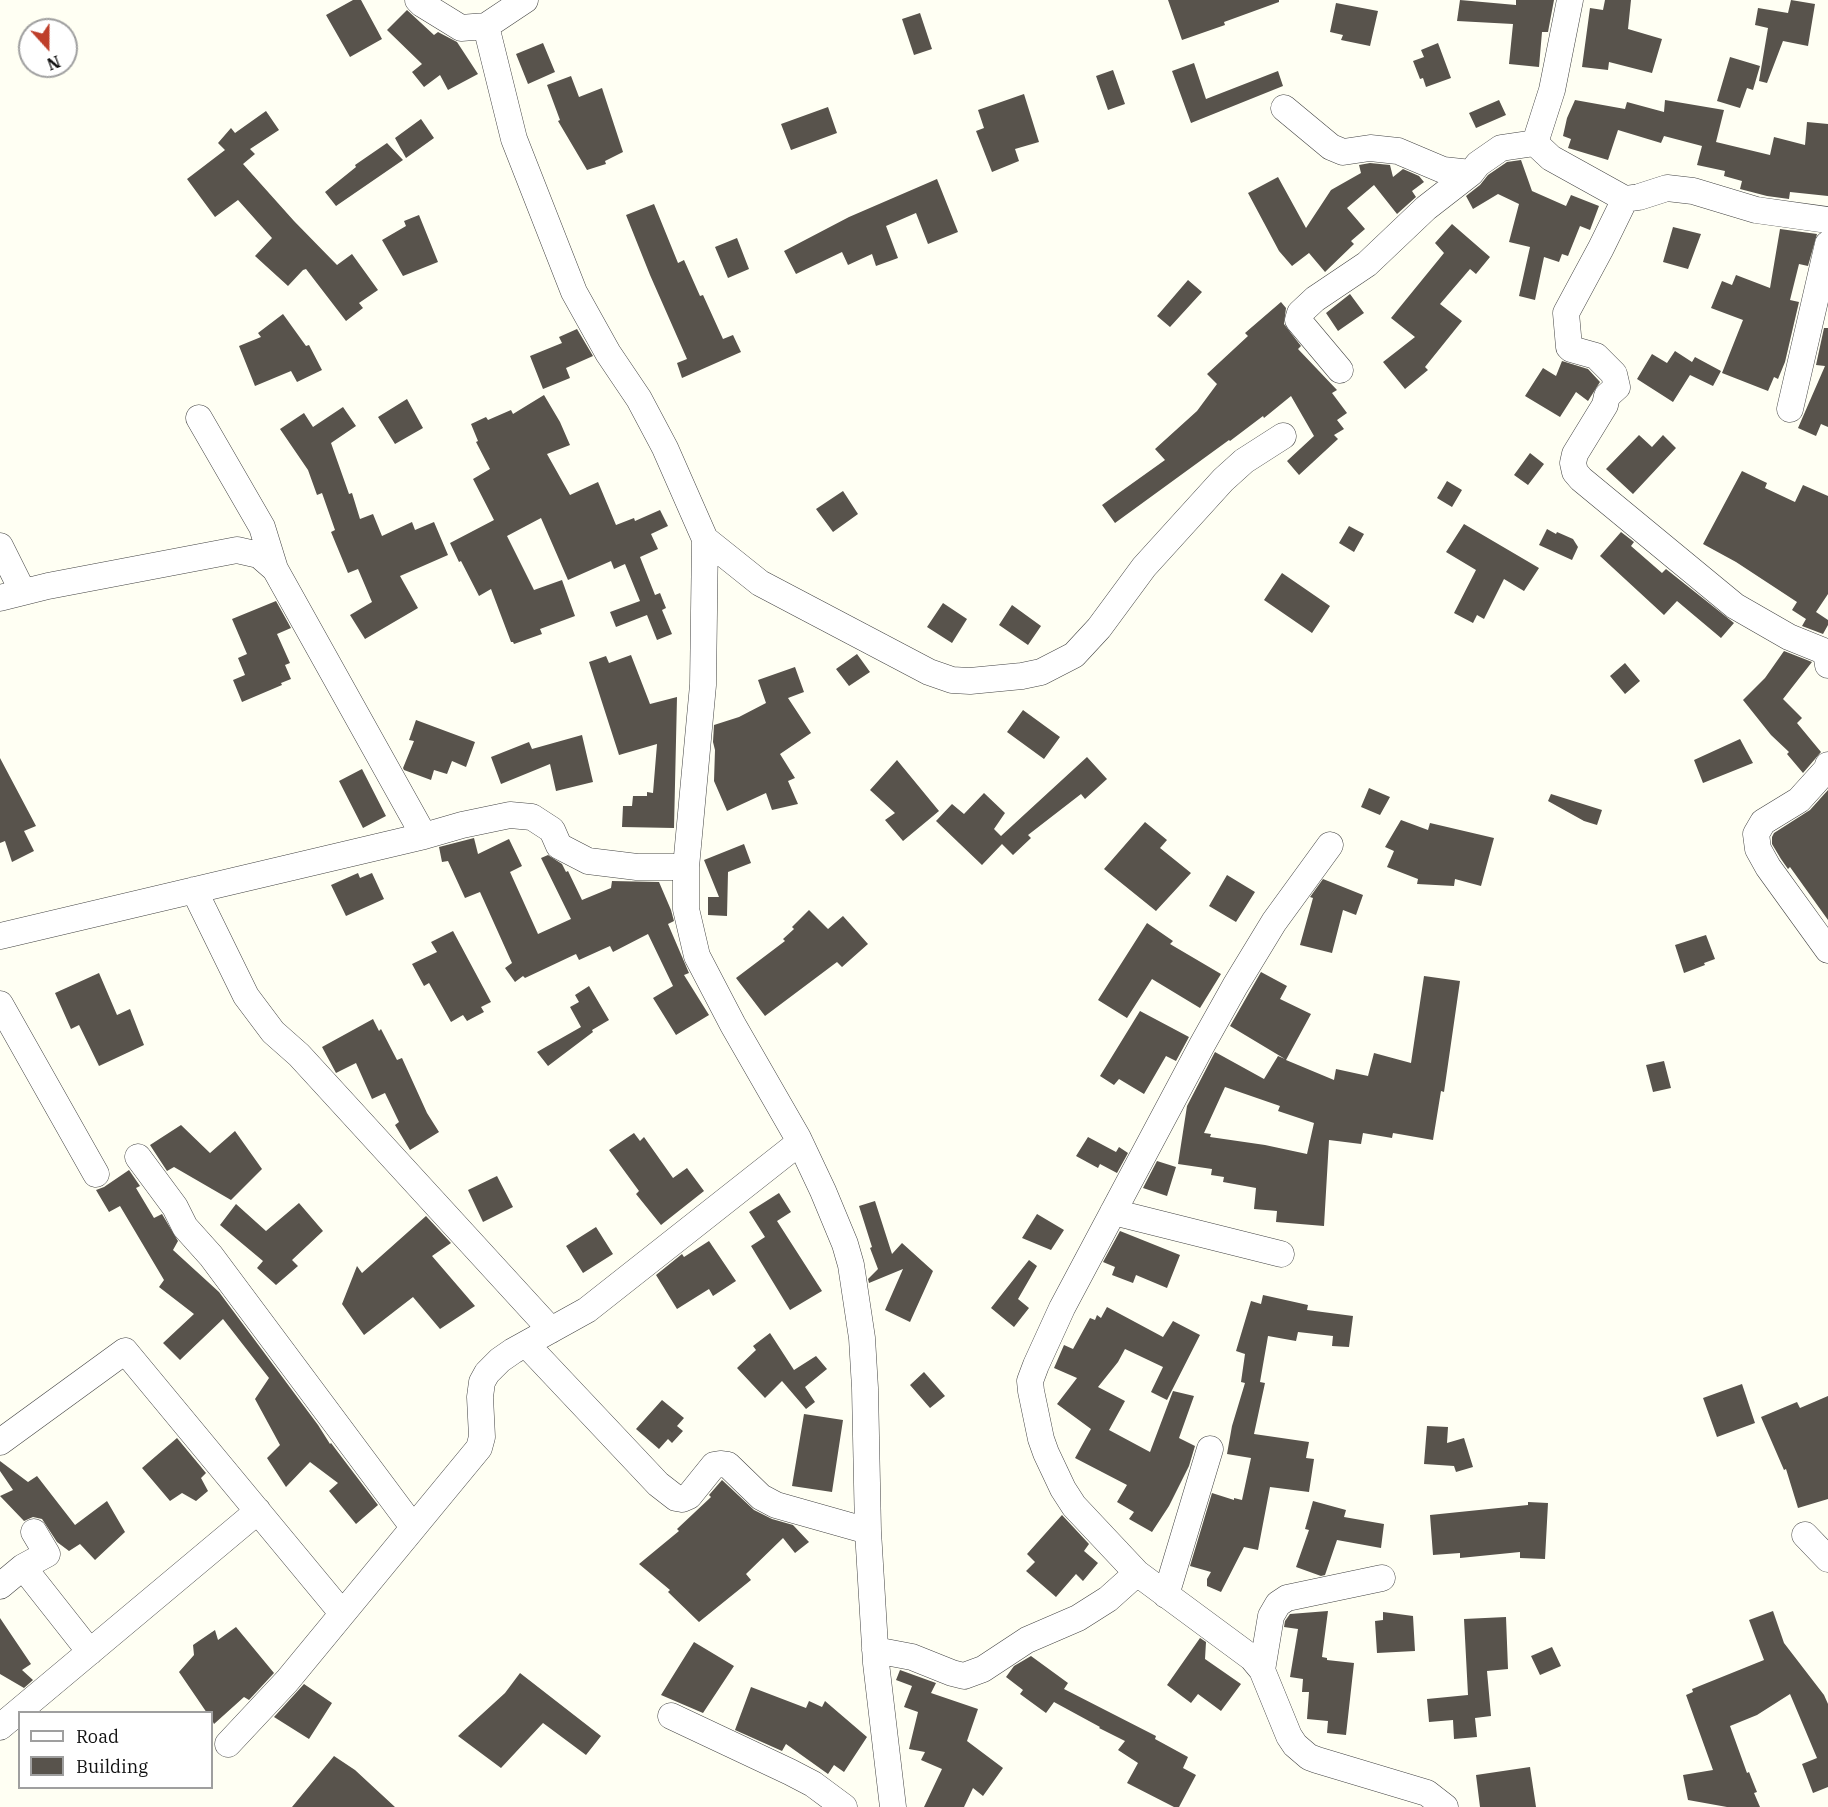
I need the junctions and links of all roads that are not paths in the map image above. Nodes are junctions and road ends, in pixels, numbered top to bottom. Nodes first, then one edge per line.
1 (418, 0) edge
2 (525, 0) edge
3 (1570, 0) edge
4 (486, 26) junction
5 (1284, 108) dead end
6 (1535, 142) junction
7 (1471, 172) junction
8 (1625, 199) junction
9 (1828, 220) edge
10 (1828, 244) edge
11 (1340, 370) dead end
12 (1790, 409) dead end
13 (199, 418) dead end
14 (1283, 436) dead end
15 (705, 539) junction
16 (0, 546) edge
17 (275, 569) junction
18 (11, 595) edge
19 (1828, 665) edge
20 (1828, 765) edge
21 (424, 836) junction
22 (1330, 845) dead end
23 (686, 867) junction
24 (194, 890) junction
25 (0, 936) edge
26 (1828, 950) edge
27 (0, 1004) edge
28 (800, 1142) junction
29 (138, 1157) dead end
30 (96, 1174) dead end
31 (1113, 1212) junction
32 (1281, 1254) dead end
33 (551, 1330) junction
34 (526, 1344) junction
35 (0, 1442) edge
36 (1210, 1449) dead end
37 (258, 1511) junction
38 (412, 1527) junction
39 (868, 1531) junction
40 (1805, 1535) dead end
41 (1828, 1559) edge
42 (1137, 1573) junction
43 (1382, 1578) dead end
44 (0, 1586) edge
45 (1166, 1594) junction
46 (342, 1613) junction
47 (876, 1650) junction
48 (90, 1652) junction
49 (1262, 1670) junction
50 (19, 1711) edge
51 (18, 1712) edge
52 (671, 1716) dead end
53 (0, 1727) edge
54 (228, 1744) dead end
55 (844, 1807) edge
56 (893, 1807) edge
57 (1445, 1807) edge

1 - 4 street
2 - 4 street
3 - 6 street
4 - 15 street
5 - 7 street
6 - 7 street
6 - 8 street
7 - 11 street
8 - 9 street
8 - 19 street
10 - 12 street
13 - 17 street
14 - 15 street
15 - 23 street
16 - 18 street
17 - 18 street
17 - 21 street
20 - 26 street
21 - 23 street
21 - 24 street
22 - 31 street
23 - 28 street
24 - 25 street
24 - 33 street
27 - 30 street
28 - 33 street
28 - 39 street
29 - 38 street
31 - 32 street
31 - 42 street
33 - 34 street
34 - 38 street
34 - 39 street
35 - 37 street
36 - 45 street
37 - 46 street
37 - 48 street
38 - 46 street
39 - 47 street
40 - 41 street
42 - 45 street
42 - 47 street
43 - 49 street
44 - 48 street
45 - 49 street
46 - 54 street
47 - 56 street
48 - 50 street
49 - 57 street
51 - 53 street
52 - 55 street

